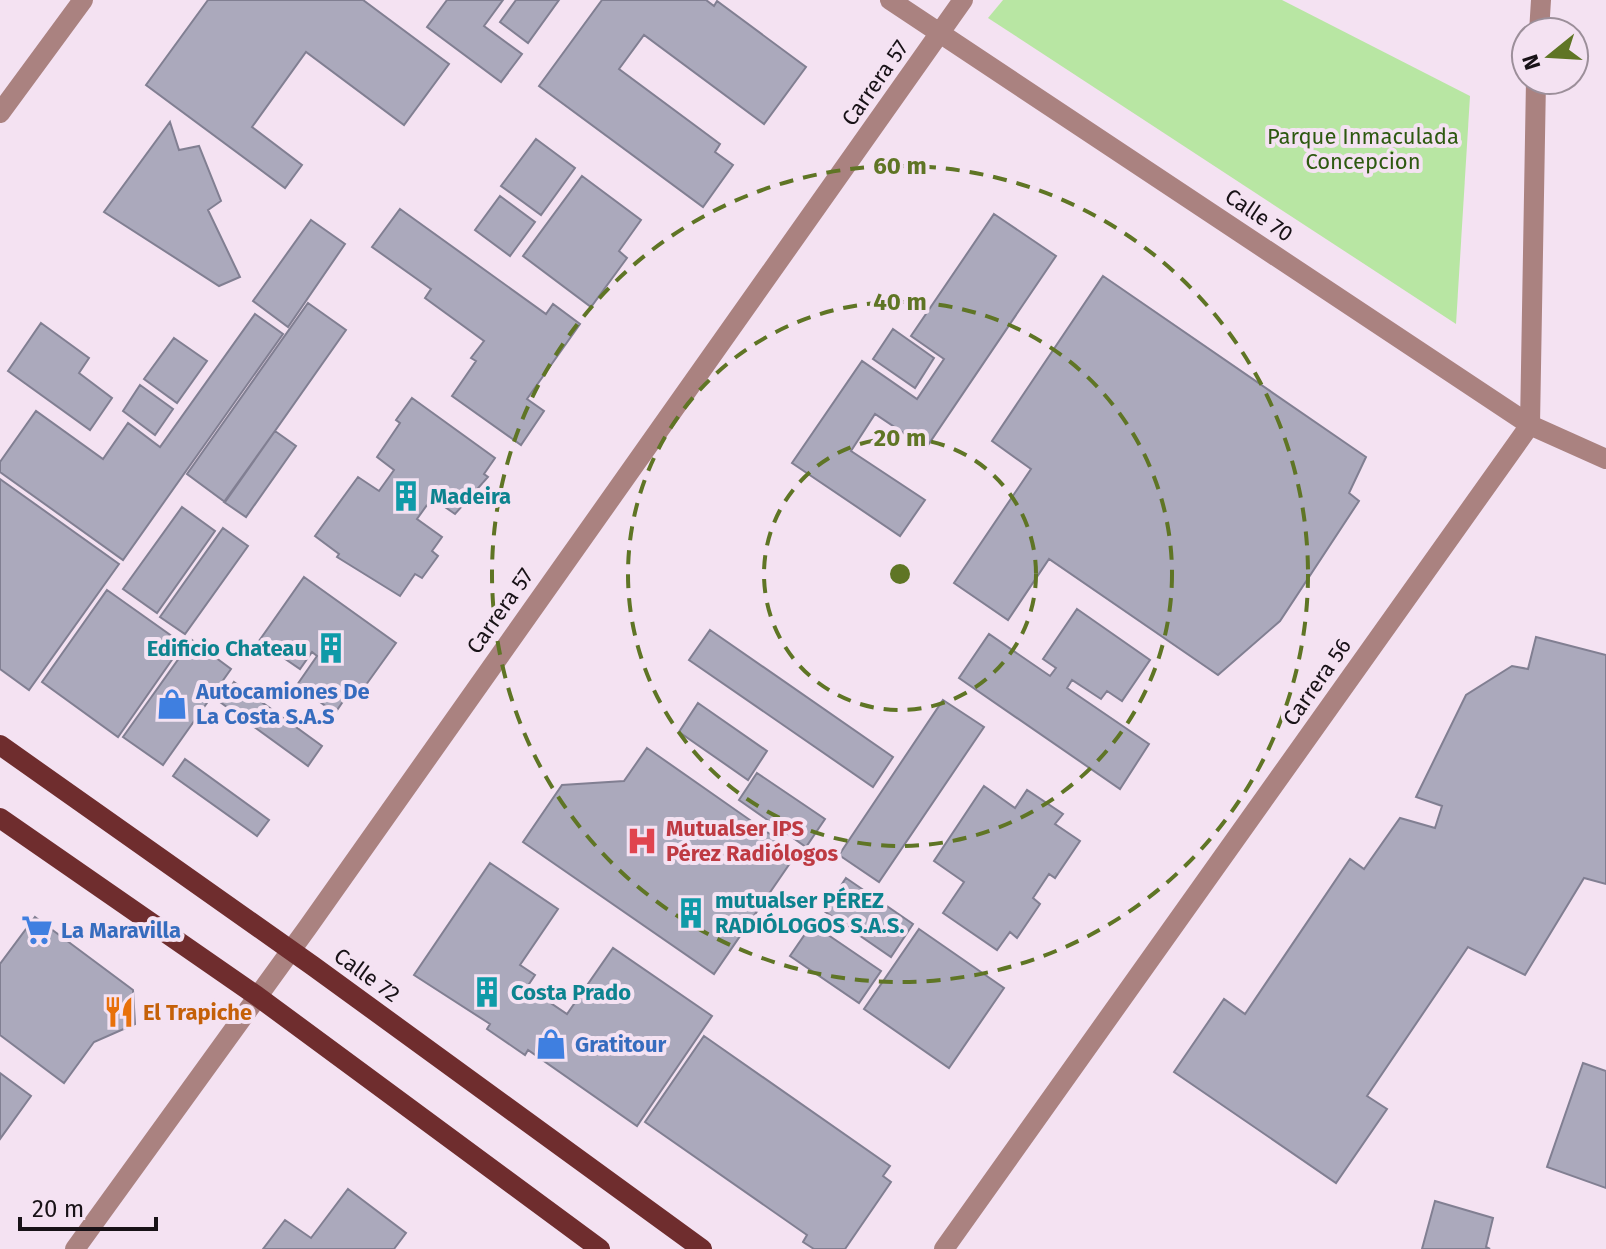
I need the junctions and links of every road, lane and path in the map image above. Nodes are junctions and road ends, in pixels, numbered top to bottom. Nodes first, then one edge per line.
1 (83, 0) edge
2 (890, 0) edge
3 (963, 0) edge
4 (938, 34) junction
5 (1536, 96) edge
6 (0, 113) edge
7 (1530, 425) junction
8 (1606, 459) edge
9 (0, 745) edge
10 (0, 818) edge
11 (290, 951) junction
12 (257, 996) junction
13 (75, 1249) edge
14 (600, 1249) edge
15 (702, 1249) edge
16 (944, 1249) edge

1 - 6 street
2 - 4 street, Calle 70
3 - 4 street, Carrera 57
4 - 7 street, Calle 70
4 - 11 street, Carrera 57
5 - 7 street
7 - 8 street, Calle 70
7 - 16 street, Carrera 56
9 - 11 main road, Calle 72
10 - 12 main road
11 - 12 street, Carrera 57
11 - 15 main road, Calle 72
12 - 13 street, Carrera 57
12 - 14 main road

